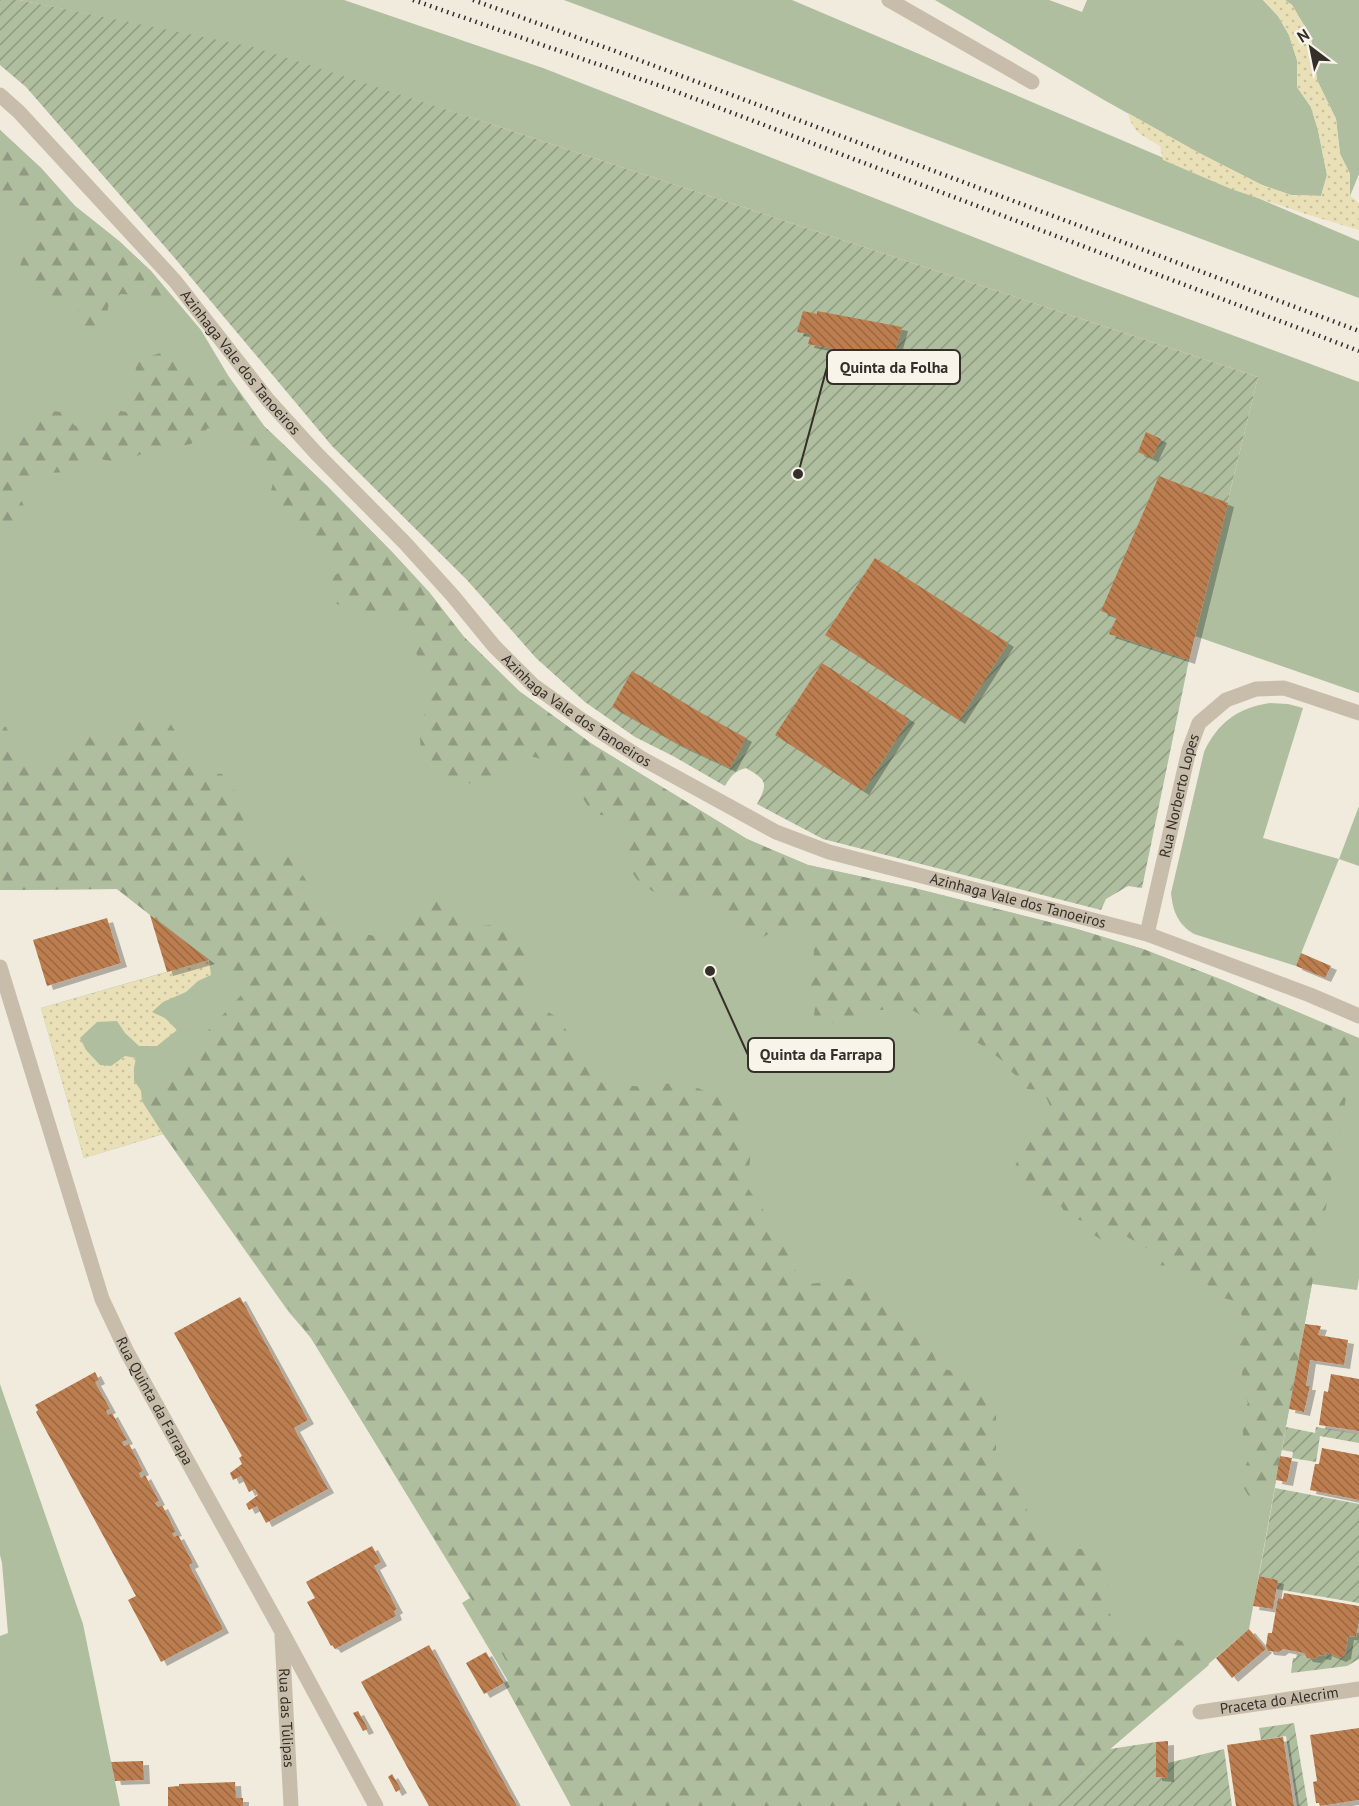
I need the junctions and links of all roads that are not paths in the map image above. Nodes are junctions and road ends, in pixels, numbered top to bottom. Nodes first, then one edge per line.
1 (889, 0) edge
2 (1032, 82) dead end
3 (0, 95) edge
4 (1359, 713) edge
5 (1147, 934) junction
6 (0, 967) edge
7 (1359, 1016) edge
8 (281, 1630) junction
9 (1359, 1689) edge
10 (1200, 1712) dead end
11 (291, 1806) edge
12 (375, 1806) edge

1 - 2 street
3 - 5 street, Azinhaga Vale dos Tanoeiros
4 - 5 street, Rua Norberto Lopes
5 - 7 street, Azinhaga Vale dos Tanoeiros
6 - 8 street, Rua Quinta da Farrapa
8 - 11 street, Rua das Túlipas
8 - 12 street, Rua Quinta da Farrapa
9 - 10 street, Praceta do Alecrim

